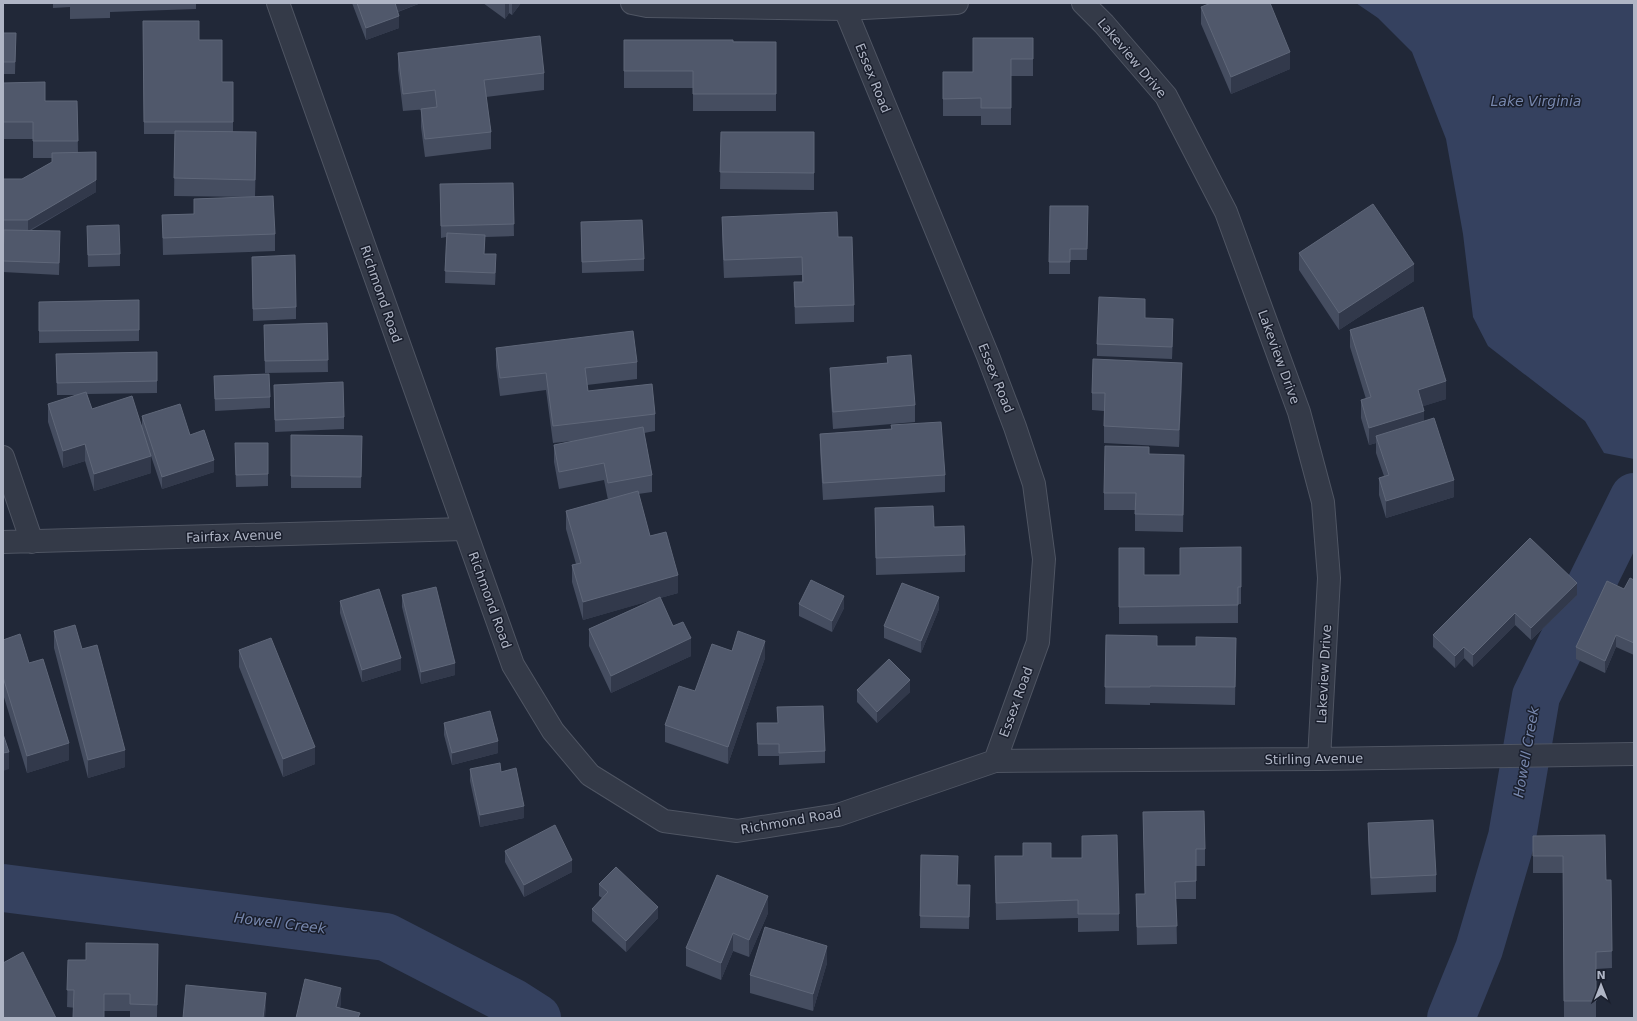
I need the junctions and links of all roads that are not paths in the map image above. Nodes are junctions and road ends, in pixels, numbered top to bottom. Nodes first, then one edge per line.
1 (278, 3) edge
2 (632, 3) edge
3 (957, 3) edge
4 (1083, 3) edge
5 (844, 9) junction
6 (3, 457) edge
7 (464, 529) junction
8 (3, 542) edge
9 (32, 542) junction
10 (1634, 754) edge
11 (1319, 759) junction
12 (995, 761) junction

1 - 7 street, Richmond Road
2 - 5 street
3 - 5 street
4 - 11 street, Lakeview Drive
5 - 12 street, Essex Road
6 - 9 street
7 - 9 street, Fairfax Avenue
7 - 12 street, Richmond Road
8 - 9 street, Fairfax Avenue
10 - 11 street, Stirling Avenue
11 - 12 street, Stirling Avenue

